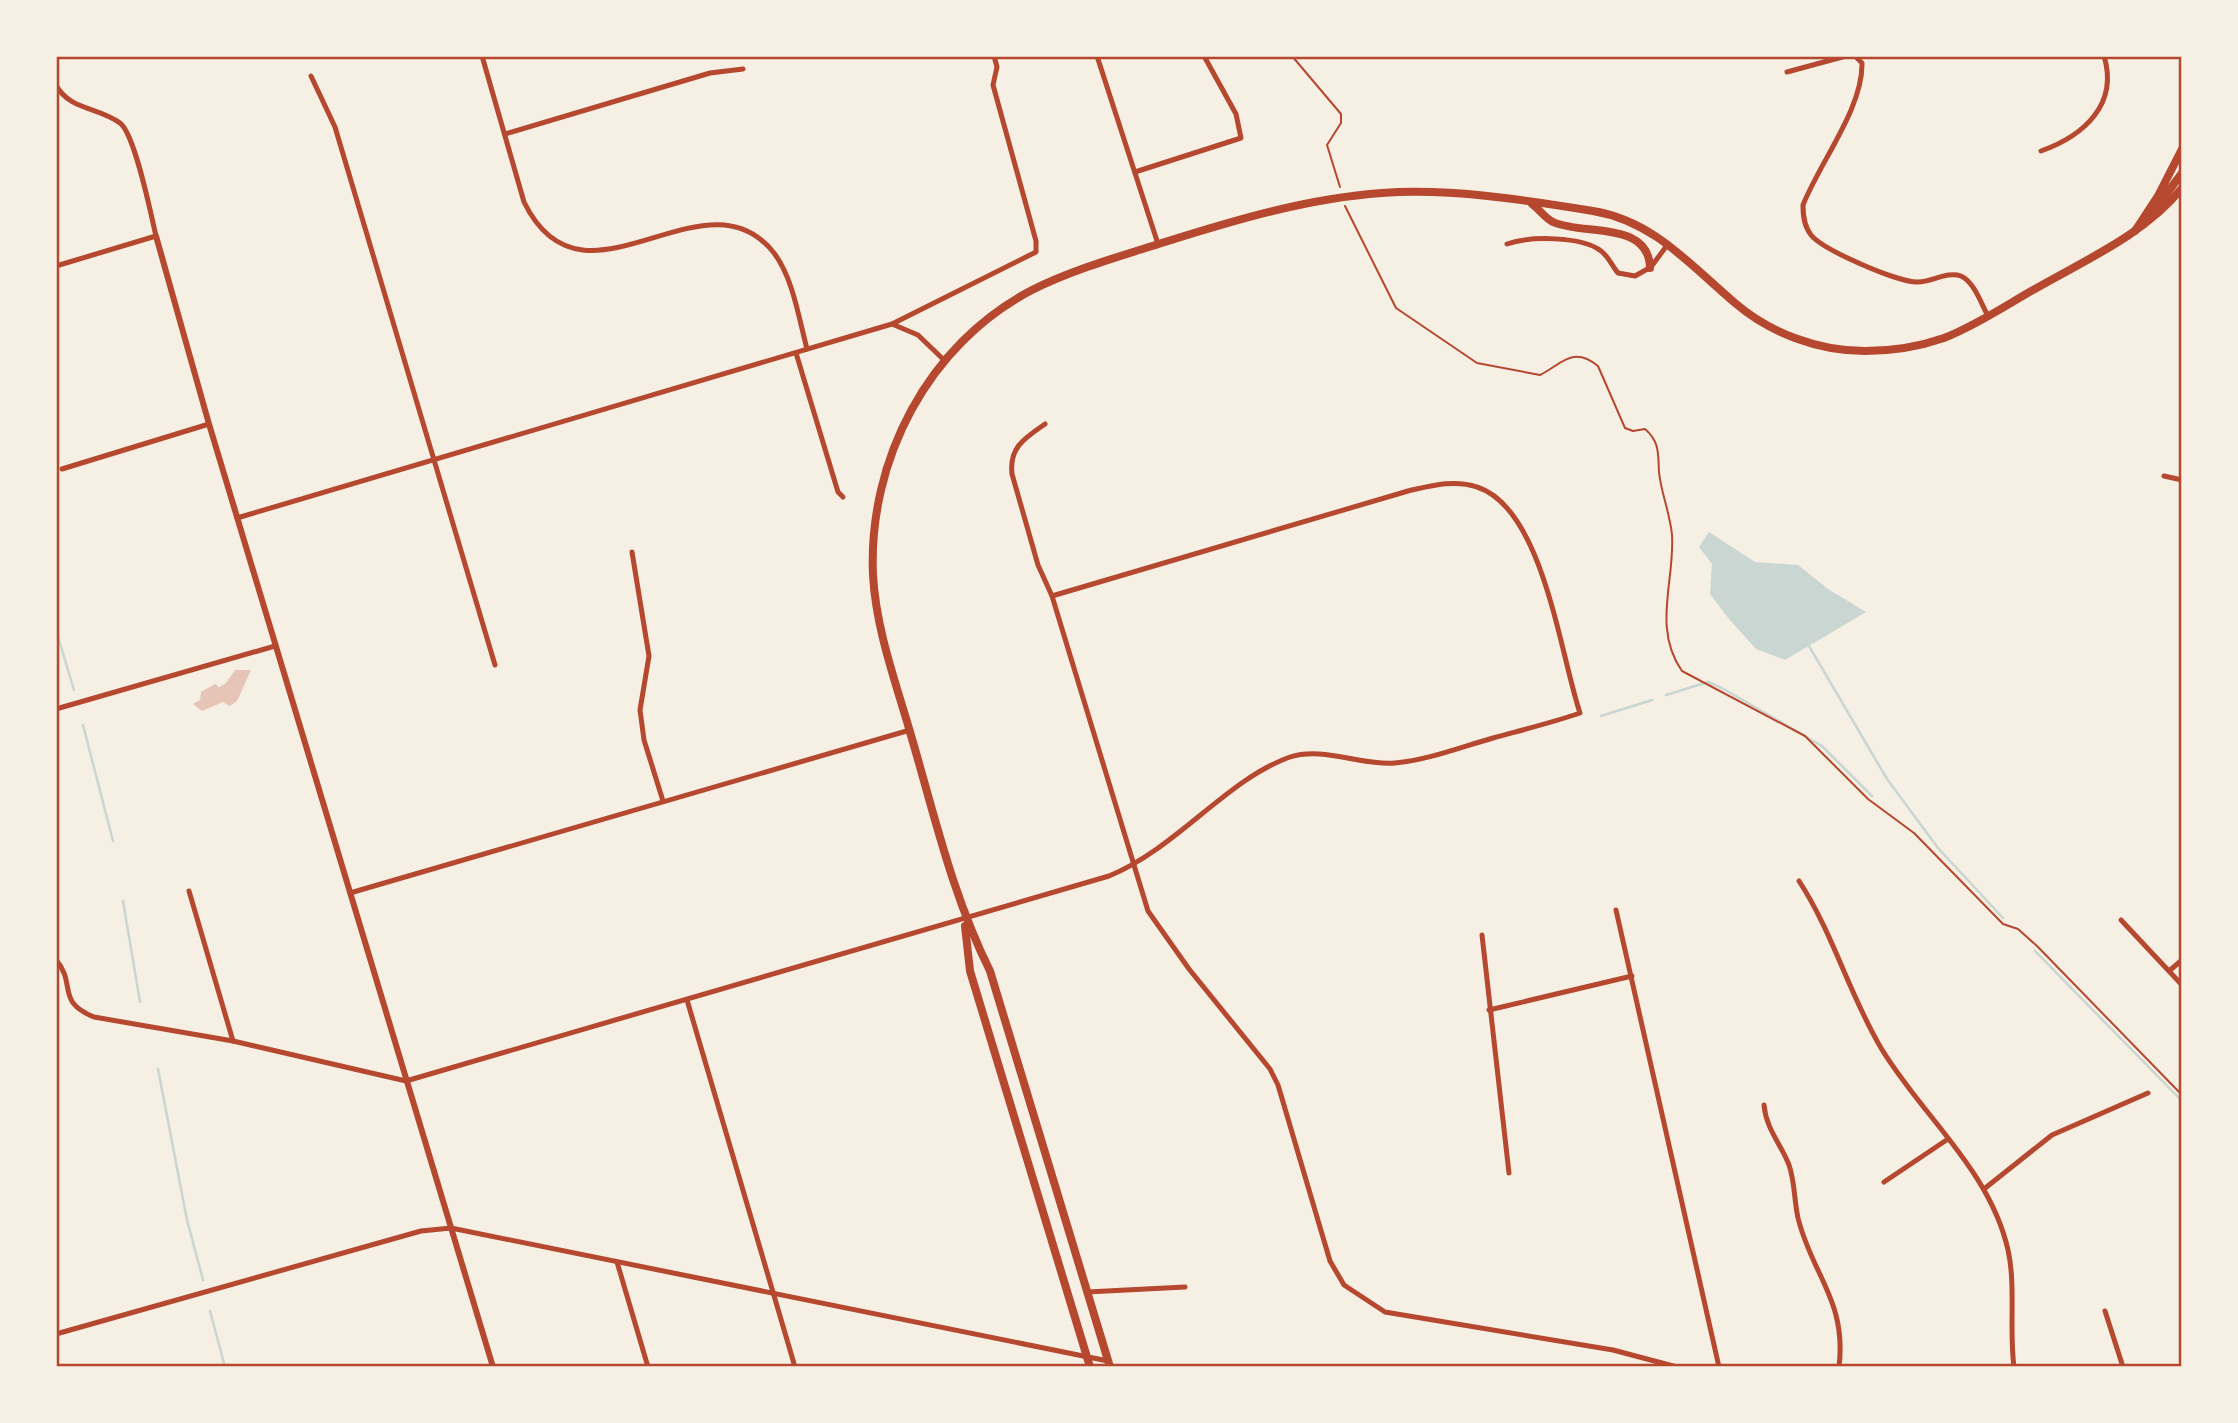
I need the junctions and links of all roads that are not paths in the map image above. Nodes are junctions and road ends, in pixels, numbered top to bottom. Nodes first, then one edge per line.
1 (482, 56) edge
2 (994, 56) edge
3 (1097, 56) edge
4 (1204, 56) edge
5 (1846, 56) edge
6 (1855, 56) edge
7 (2104, 56) edge
8 (743, 69) dead end
9 (1787, 72) dead end
10 (311, 76) dead end
11 (56, 85) edge
12 (505, 134) junction
13 (2182, 149) edge
14 (2041, 151) dead end
15 (1135, 172) junction
16 (2182, 173) edge
17 (2182, 188) edge
18 (1532, 204) junction
19 (2134, 231) junction
20 (156, 236) junction
21 (1158, 244) junction
22 (1507, 244) dead end
23 (1668, 244) junction
24 (56, 266) edge
25 (1650, 268) junction
26 (1988, 316) junction
27 (892, 324) junction
28 (807, 349) junction
29 (796, 352) junction
30 (945, 361) junction
31 (209, 424) junction
32 (1045, 424) dead end
33 (435, 459) junction
34 (62, 470) dead end
35 (2164, 476) dead end
36 (2182, 481) edge
37 (844, 497) dead end
38 (237, 518) junction
39 (632, 552) dead end
40 (1052, 596) junction
41 (275, 646) junction
42 (495, 665) dead end
43 (56, 709) edge
44 (909, 730) junction
45 (663, 801) junction
46 (1133, 866) junction
47 (1799, 881) dead end
48 (189, 891) dead end
49 (350, 893) junction
50 (1616, 910) dead end
51 (965, 920) junction
52 (2121, 920) dead end
53 (1482, 935) dead end
54 (56, 960) edge
55 (2182, 960) edge
56 (2169, 971) junction
57 (1632, 976) junction
58 (2182, 985) edge
59 (687, 1000) junction
60 (1489, 1010) junction
61 (233, 1041) junction
62 (407, 1081) junction
63 (2148, 1093) dead end
64 (1764, 1105) dead end
65 (1948, 1139) junction
66 (1508, 1173) dead end
67 (1884, 1182) dead end
68 (1984, 1189) junction
69 (451, 1228) junction
70 (617, 1262) junction
71 (1185, 1287) dead end
72 (1087, 1292) junction
73 (772, 1293) junction
74 (2105, 1311) dead end
75 (56, 1334) edge
76 (1087, 1357) junction
77 (1109, 1364) edge
78 (492, 1367) edge
79 (648, 1367) edge
80 (795, 1367) edge
81 (1090, 1367) edge
82 (1676, 1367) edge
83 (1719, 1367) edge
84 (1839, 1367) edge
85 (2014, 1367) edge
86 (2123, 1367) edge

1 - 12 street
2 - 27 street
3 - 15 street
4 - 15 street
5 - 9 street
6 - 26 street
7 - 14 street
8 - 12 street
10 - 33 street
11 - 20 street
12 - 28 street
13 - 19 main road
15 - 21 street
16 - 19 main road
17 - 19 main road
18 - 21 main road
18 - 23 main road
18 - 25 main road
19 - 26 main road
20 - 24 street
20 - 31 street
21 - 30 main road
22 - 25 street
23 - 25 street
23 - 26 main road
27 - 28 street
27 - 30 street
28 - 29 street
29 - 33 street
29 - 37 street
30 - 44 main road
31 - 34 street
31 - 38 street
32 - 40 street
33 - 38 street
33 - 42 street
35 - 36 street
38 - 41 street
39 - 45 street
40 - 46 street
40 - 46 street
41 - 43 street
41 - 49 street
44 - 45 street
44 - 51 main road
45 - 49 street
46 - 51 street
46 - 82 street
47 - 65 street
48 - 61 street
49 - 62 street
50 - 57 street
51 - 59 street
51 - 72 main road
51 - 76 main road
52 - 56 street
53 - 60 street
54 - 61 street
55 - 56 street
56 - 58 street
57 - 60 street
57 - 83 street
59 - 62 street
59 - 73 street
60 - 66 street
61 - 62 street
62 - 69 street
63 - 68 street
64 - 84 street
65 - 67 street
65 - 68 street
68 - 85 street
69 - 70 street
69 - 75 street
69 - 78 street
70 - 73 street
70 - 79 street
71 - 72 street
72 - 77 main road
73 - 76 street
73 - 80 street
74 - 86 street
76 - 77 street
76 - 81 main road

